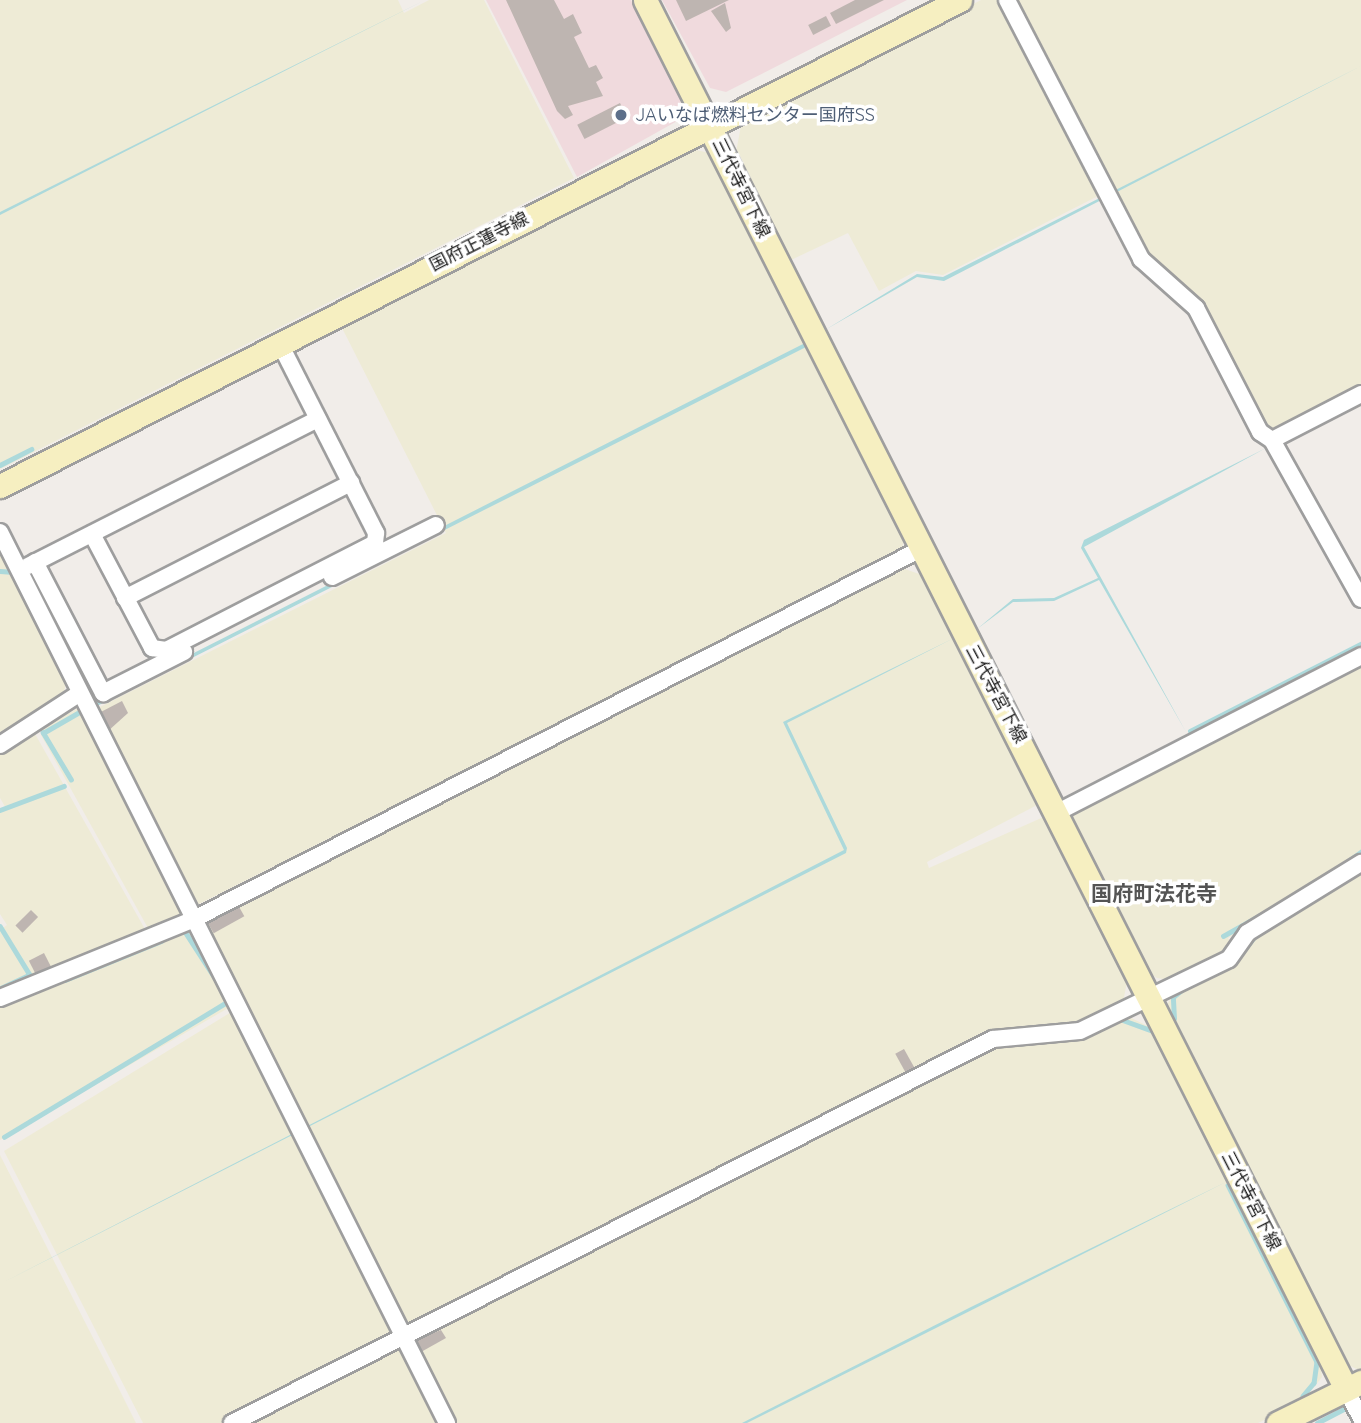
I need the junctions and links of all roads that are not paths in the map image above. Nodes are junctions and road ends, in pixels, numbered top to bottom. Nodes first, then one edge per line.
1 (645, 0) edge
2 (960, 0) edge
3 (1007, 0) edge
4 (709, 124) junction
5 (280, 344) junction
6 (1361, 394) edge
7 (318, 419) junction
8 (1272, 440) junction
9 (351, 483) junction
10 (0, 486) edge
11 (436, 525) dead end
12 (0, 532) edge
13 (92, 534) junction
14 (921, 549) junction
15 (35, 562) junction
16 (20, 570) junction
17 (125, 598) junction
18 (1361, 599) edge
19 (1361, 656) edge
20 (80, 693) junction
21 (0, 745) edge
22 (1058, 812) junction
23 (1361, 863) edge
24 (192, 919) junction
25 (0, 998) edge
26 (1150, 998) junction
27 (403, 1336) junction
28 (1353, 1386) edge
29 (1361, 1418) edge
30 (232, 1423) edge
31 (447, 1423) edge
32 (1278, 1423) edge

1 - 4 main road, 三代寺宮下線
2 - 4 main road, 国府正蓮寺線
3 - 8 street
4 - 5 main road, 国府正蓮寺線
4 - 14 main road, 三代寺宮下線
5 - 7 street
5 - 10 main road, 国府正蓮寺線
6 - 8 street
7 - 9 street
7 - 13 street
8 - 18 street
9 - 17 street
9 - 17 street
11 - 15 street
12 - 16 street
13 - 15 street
13 - 17 street
14 - 22 main road, 三代寺宮下線
14 - 24 street
15 - 16 street
16 - 20 street
19 - 22 street
20 - 21 street
20 - 24 street
22 - 26 main road, 三代寺宮下線
23 - 26 street
24 - 25 street
24 - 27 street
26 - 27 street
26 - 28 main road, 三代寺宮下線
27 - 30 street
27 - 31 street
28 - 29 street
28 - 32 main road

